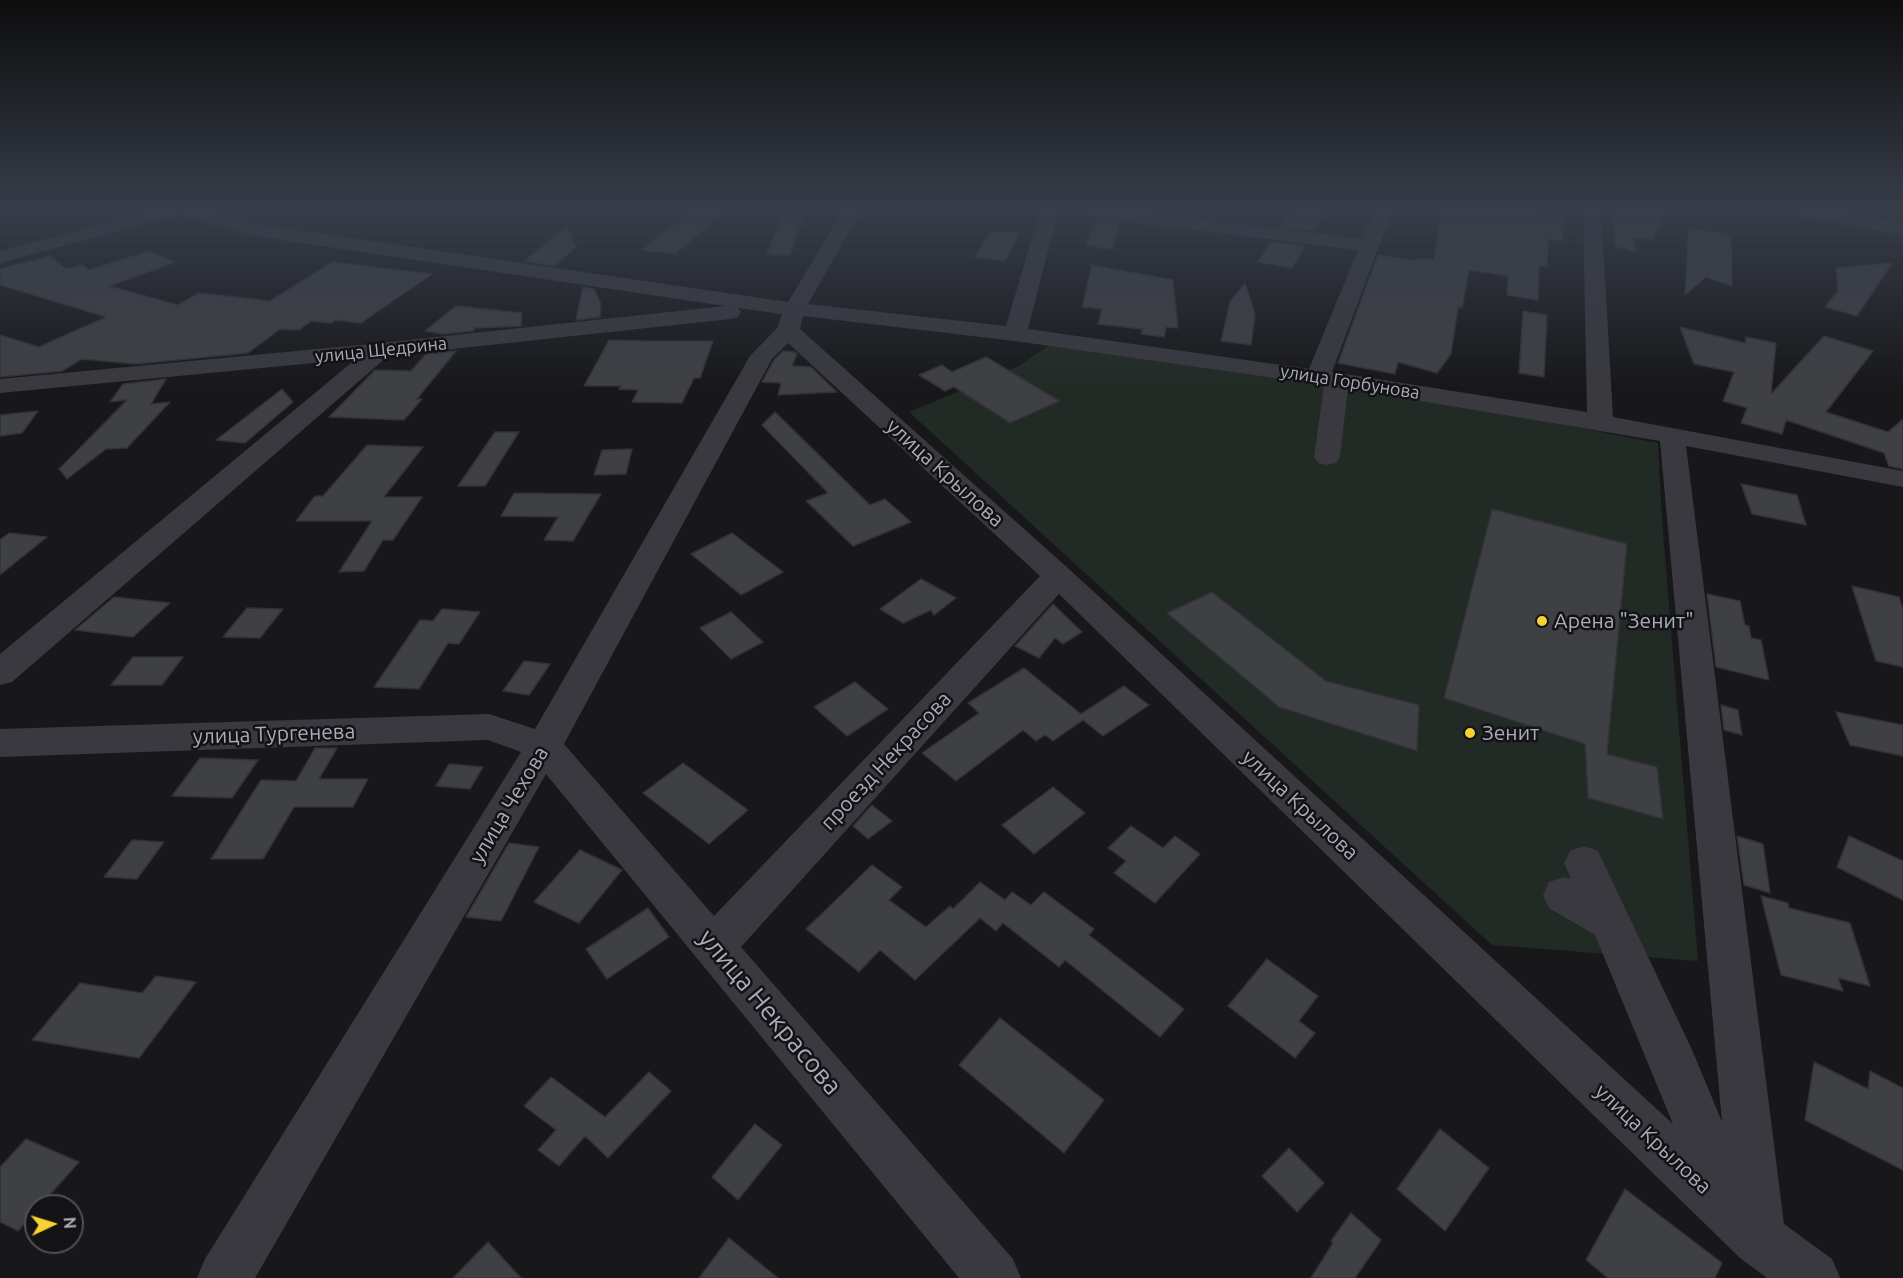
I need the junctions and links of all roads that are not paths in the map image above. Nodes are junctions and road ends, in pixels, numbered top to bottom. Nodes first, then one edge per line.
1 (503, 271) edge
2 (808, 271) edge
3 (1032, 271) edge
4 (1363, 271) edge
5 (1594, 271) edge
6 (781, 315) junction
7 (1015, 334) junction
8 (381, 350) junction
9 (0, 386) edge
10 (1329, 389) junction
11 (1600, 422) junction
12 (1672, 435) junction
13 (1327, 457) dead end
14 (1903, 479) edge
15 (1058, 576) junction
16 (0, 673) edge
17 (0, 743) edge
18 (544, 746) junction
19 (1574, 879) dead end
20 (714, 946) junction
21 (1719, 1201) junction
22 (1759, 1239) junction
23 (224, 1278) edge
24 (994, 1278) edge
25 (1813, 1278) edge

1 - 6 street, улица Горбунова
2 - 6 street, улица Чехова
3 - 7 street
4 - 10 street
5 - 11 street
6 - 7 street, улица Горбунова
6 - 8 street, улица Щедрина
6 - 15 street, улица Крылова
6 - 18 street, улица Чехова
7 - 10 street, улица Горбунова
8 - 9 street, улица Щедрина
8 - 16 street
10 - 11 street, улица Горбунова
10 - 13 street
11 - 12 street, улица Горбунова
12 - 14 street, улица Горбунова
12 - 22 street
15 - 20 street, проезд Некрасова
15 - 21 street, улица Крылова
17 - 18 street, улица Тургенева
18 - 20 street, улица Некрасова
18 - 23 street, улица Чехова
19 - 21 street
20 - 24 street, улица Некрасова
21 - 22 street, улица Крылова
22 - 25 street, улица Крылова

